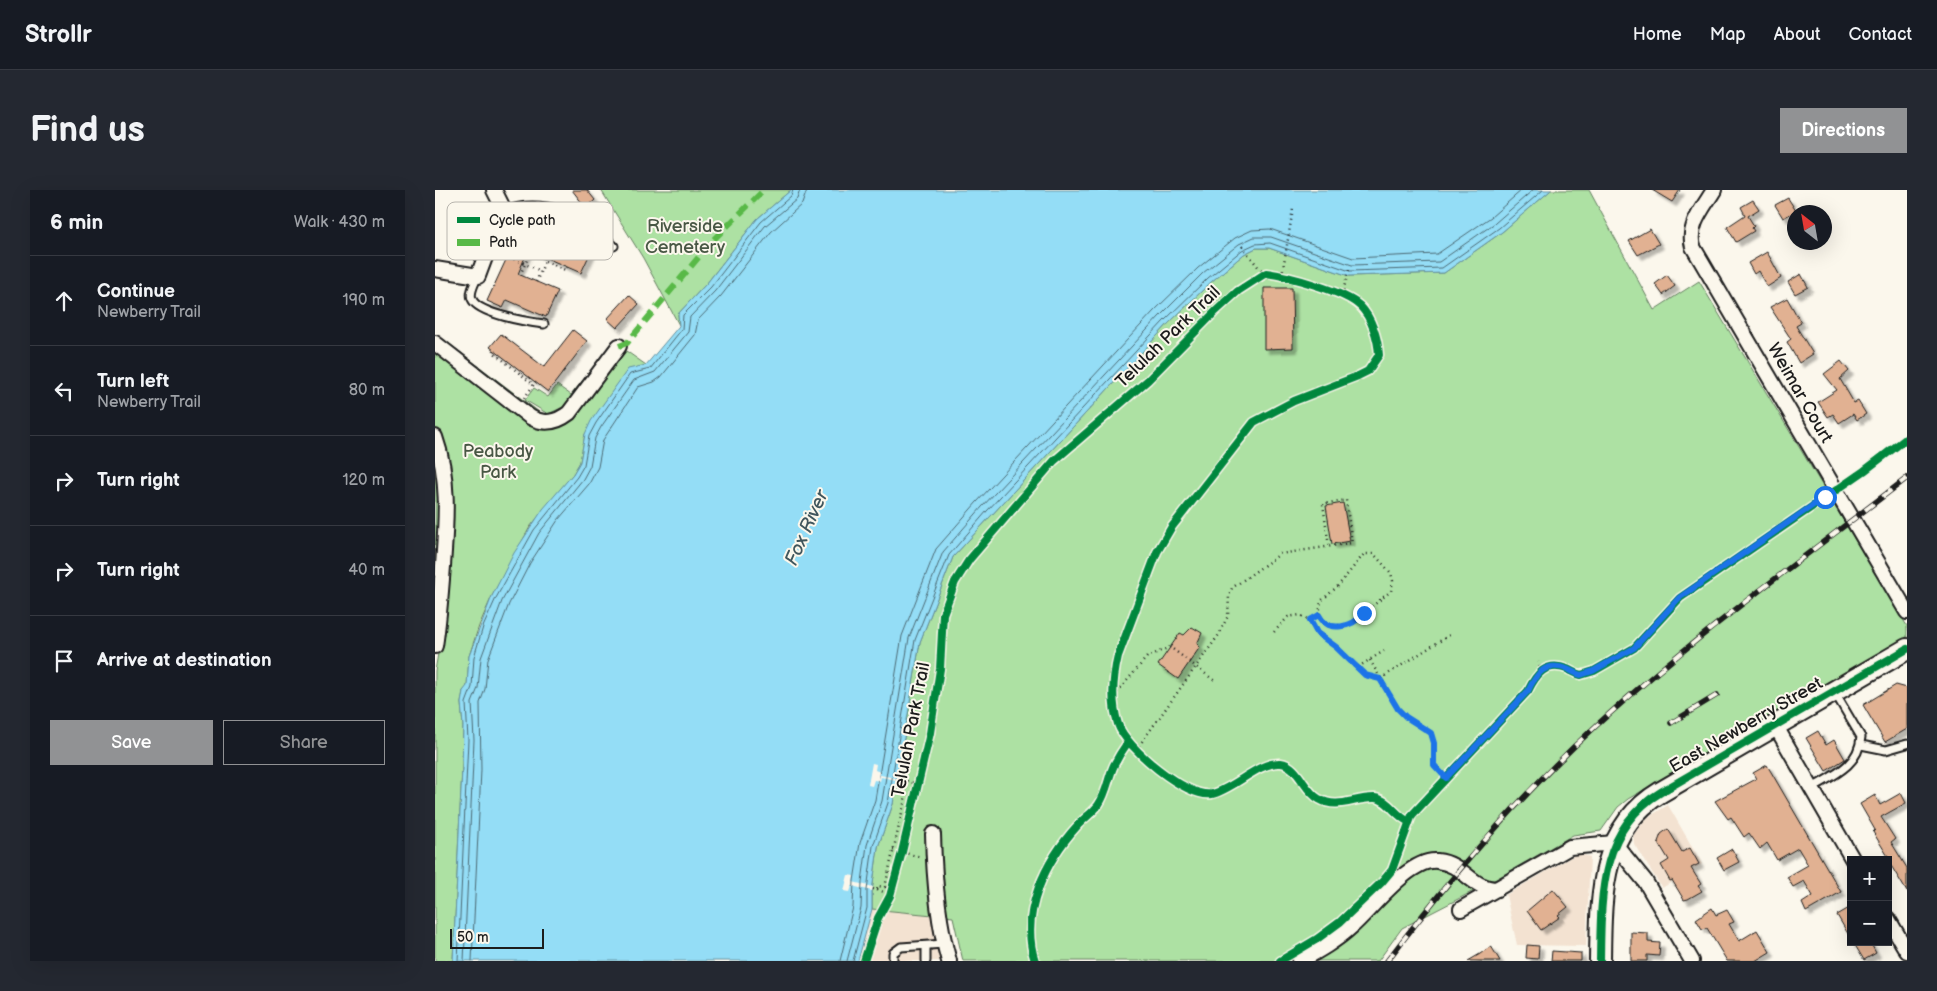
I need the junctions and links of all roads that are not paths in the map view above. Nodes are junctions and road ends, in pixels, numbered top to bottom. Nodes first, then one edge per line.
1 (494, 190) edge
2 (1714, 190) edge
3 (499, 202) edge
4 (484, 260) edge
5 (435, 269) edge
6 (478, 276) junction
7 (544, 324) dead end
8 (435, 344) edge
9 (619, 346) dead end
10 (435, 437) edge
11 (1907, 612) edge
12 (438, 616) edge
13 (435, 646) edge
14 (1907, 649) edge
15 (1834, 691) junction
16 (1775, 725) junction
17 (1907, 744) edge
18 (1861, 745) junction
19 (1812, 788) junction
20 (933, 834) dead end
21 (1614, 843) junction
22 (1851, 856) edge
23 (1497, 889) junction
24 (1461, 909) dead end
25 (1892, 926) edge
26 (944, 944) junction
27 (926, 947) junction
28 (1907, 951) edge
29 (893, 961) edge
30 (926, 961) edge
31 (949, 961) edge
32 (1300, 961) edge
33 (1600, 961) edge
34 (1692, 961) edge

1 - 3 street
2 - 11 street, Weimar Court
4 - 6 street
5 - 6 street
6 - 7 lane
8 - 9 street
10 - 12 street
12 - 13 street
14 - 15 main road, East Newberry Street
15 - 16 main road, East Newberry Street
15 - 18 lane
16 - 19 street
16 - 21 main road, East Newberry Street
17 - 18 lane
18 - 19 lane
19 - 22 street
20 - 26 street
21 - 23 street
21 - 33 main road, East Newberry Street
21 - 34 street
23 - 24 street
23 - 32 street
25 - 28 street
26 - 27 lane
26 - 31 street
27 - 29 lane
27 - 30 lane

